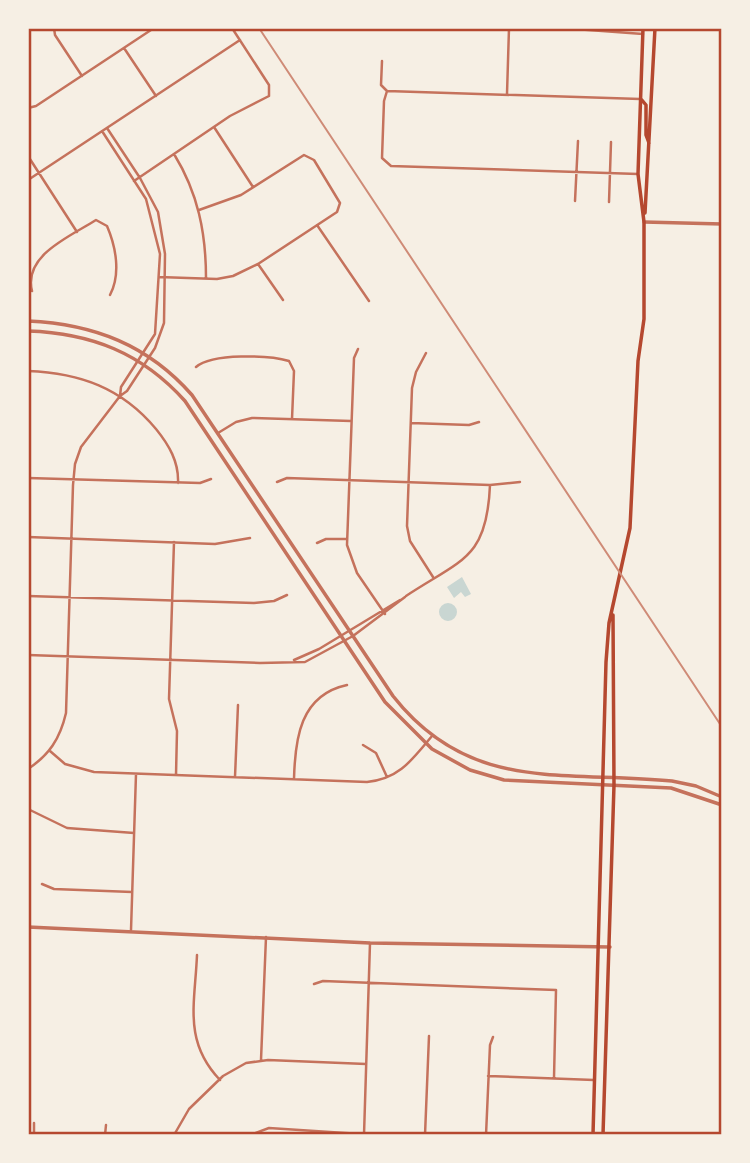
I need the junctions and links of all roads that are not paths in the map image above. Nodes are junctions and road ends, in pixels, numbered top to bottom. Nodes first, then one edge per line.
1 (54, 28) edge
2 (153, 28) edge
3 (232, 28) edge
4 (509, 28) edge
5 (561, 28) edge
6 (643, 28) edge
7 (655, 28) edge
8 (608, 30) edge
9 (643, 34) junction
10 (240, 40) junction
11 (124, 48) junction
12 (382, 61) dead end
13 (82, 76) junction
14 (387, 91) junction
15 (507, 94) junction
16 (156, 96) junction
17 (640, 99) junction
18 (28, 108) edge
19 (214, 127) junction
20 (107, 128) junction
21 (102, 131) junction
22 (578, 141) dead end
23 (611, 142) dead end
24 (650, 144) junction
25 (174, 155) junction
26 (28, 156) edge
27 (576, 172) junction
28 (40, 173) junction
29 (610, 173) junction
30 (638, 174) junction
31 (140, 178) junction
32 (28, 180) edge
33 (134, 181) junction
34 (253, 187) junction
35 (575, 201) dead end
36 (609, 202) dead end
37 (199, 210) junction
38 (644, 222) junction
39 (722, 224) edge
40 (317, 225) junction
41 (77, 232) junction
42 (258, 264) junction
43 (159, 277) junction
44 (166, 278) junction
45 (206, 279) junction
46 (32, 291) dead end
47 (110, 295) dead end
48 (283, 300) dead end
49 (369, 301) dead end
50 (28, 321) edge
51 (28, 331) edge
52 (358, 349) dead end
53 (144, 352) junction
54 (426, 353) dead end
55 (150, 356) junction
56 (139, 360) junction
57 (144, 364) junction
58 (196, 367) dead end
59 (28, 371) edge
60 (120, 396) junction
61 (292, 419) junction
62 (351, 421) junction
63 (479, 422) dead end
64 (411, 423) junction
65 (218, 433) junction
66 (28, 478) edge
67 (74, 479) junction
68 (211, 480) dead end
69 (349, 480) junction
70 (277, 482) dead end
71 (409, 482) junction
72 (520, 482) dead end
73 (178, 483) junction
74 (490, 485) junction
75 (28, 537) edge
76 (71, 538) junction
77 (250, 538) dead end
78 (347, 539) junction
79 (174, 542) junction
80 (317, 543) dead end
81 (434, 578) junction
82 (287, 595) dead end
83 (28, 596) edge
84 (405, 597) junction
85 (69, 598) junction
86 (172, 601) junction
87 (382, 610) junction
88 (612, 613) junction
89 (385, 614) junction
90 (349, 630) junction
91 (341, 636) junction
92 (353, 636) junction
93 (345, 641) junction
94 (28, 655) edge
95 (68, 657) junction
96 (170, 660) junction
97 (291, 662) junction
98 (606, 662) junction
99 (615, 665) junction
100 (347, 685) dead end
101 (238, 705) dead end
102 (432, 736) junction
103 (425, 744) junction
104 (363, 745) dead end
105 (50, 751) junction
106 (28, 769) edge
107 (136, 774) junction
108 (176, 775) junction
109 (235, 777) junction
110 (604, 777) junction
111 (614, 777) junction
112 (388, 778) junction
113 (294, 779) junction
114 (604, 785) junction
115 (614, 785) junction
116 (696, 786) junction
117 (685, 792) junction
118 (722, 797) edge
119 (722, 805) edge
120 (28, 809) edge
121 (134, 833) junction
122 (42, 884) dead end
123 (132, 892) junction
124 (28, 927) edge
125 (131, 930) junction
126 (266, 937) junction
127 (370, 943) junction
128 (600, 947) junction
129 (610, 947) junction
130 (197, 955) dead end
131 (369, 982) junction
132 (314, 984) dead end
133 (429, 1036) dead end
134 (493, 1037) dead end
135 (261, 1060) junction
136 (366, 1063) junction
137 (488, 1076) junction
138 (554, 1078) junction
139 (219, 1080) junction
140 (595, 1080) junction
141 (34, 1124) dead end
142 (106, 1125) dead end
143 (34, 1135) edge
144 (105, 1135) edge
145 (174, 1135) edge
146 (250, 1135) edge
147 (364, 1135) edge
148 (376, 1135) edge
149 (425, 1135) edge
150 (486, 1135) edge
151 (593, 1135) edge
152 (603, 1135) edge

1 - 13 street
2 - 11 street
3 - 10 street
4 - 15 street
5 - 8 street
6 - 9 main road
7 - 24 main road
8 - 9 street
9 - 17 main road
10 - 16 street
10 - 19 street
11 - 13 street
11 - 16 street
12 - 14 street
13 - 18 street
14 - 15 street
14 - 27 street
15 - 17 street
16 - 20 street
17 - 24 main road
17 - 30 main road
19 - 25 street
19 - 34 street
20 - 21 street
20 - 31 street
21 - 28 street
21 - 33 street
22 - 27 street
23 - 29 street
24 - 38 main road
25 - 31 street
25 - 37 street
26 - 28 street
27 - 29 street
27 - 35 street
28 - 32 street
28 - 41 street
29 - 30 street
29 - 36 street
30 - 38 main road
31 - 33 street
31 - 44 street
33 - 43 street
34 - 37 street
34 - 40 street
37 - 45 street
38 - 39 street
38 - 88 main road
40 - 42 street
40 - 49 street
41 - 46 street
41 - 47 street
42 - 45 street
42 - 48 street
43 - 44 street
43 - 53 street
44 - 45 street
44 - 55 street
50 - 53 street
51 - 56 street
52 - 62 street
53 - 55 street
53 - 56 street
54 - 64 street
55 - 57 street
55 - 65 street
56 - 57 street
56 - 60 street
57 - 60 street
57 - 91 street
58 - 61 street
59 - 60 street
60 - 67 street
60 - 73 street
61 - 62 street
61 - 65 street
62 - 69 street
63 - 64 street
64 - 71 street
65 - 90 street
66 - 67 street
67 - 73 street
67 - 76 street
68 - 73 street
69 - 70 street
69 - 71 street
69 - 78 street
71 - 74 street
71 - 81 street
72 - 74 street
74 - 81 street
75 - 76 street
76 - 79 street
76 - 85 street
77 - 79 street
78 - 80 street
78 - 87 street
79 - 86 street
81 - 84 street
82 - 86 street
83 - 85 street
84 - 87 street
84 - 89 street
85 - 86 street
85 - 95 street
86 - 96 street
87 - 89 street
87 - 90 street
88 - 98 main road
88 - 99 main road
89 - 92 street
90 - 91 street
90 - 92 street
91 - 93 street
91 - 97 street
92 - 93 street
92 - 102 street
93 - 97 street
93 - 103 street
94 - 95 street
95 - 96 street
95 - 105 street
96 - 97 street
96 - 108 street
98 - 99 main road
98 - 110 main road
99 - 111 main road
100 - 113 street
101 - 109 street
102 - 103 street
102 - 110 street
103 - 112 street
103 - 114 street
104 - 112 street
105 - 106 street
105 - 107 street
107 - 108 street
107 - 121 street
108 - 109 street
109 - 113 street
110 - 111 street
110 - 114 main road
111 - 115 main road
111 - 116 street
112 - 113 street
114 - 115 street
114 - 128 main road
115 - 117 street
115 - 129 main road
116 - 117 street
116 - 118 street
117 - 119 street
120 - 121 street
121 - 123 street
122 - 123 street
123 - 125 street
124 - 125 street
125 - 126 street
126 - 127 street
126 - 135 street
127 - 128 street
127 - 131 street
128 - 129 street
128 - 140 main road
129 - 152 main road
130 - 139 street
131 - 132 street
131 - 136 street
131 - 138 street
133 - 149 street
134 - 137 street
135 - 136 street
135 - 139 street
136 - 147 street
137 - 138 street
137 - 150 street
138 - 140 street
139 - 145 street
140 - 151 main road
141 - 143 street
142 - 144 street
146 - 147 street
147 - 148 street

